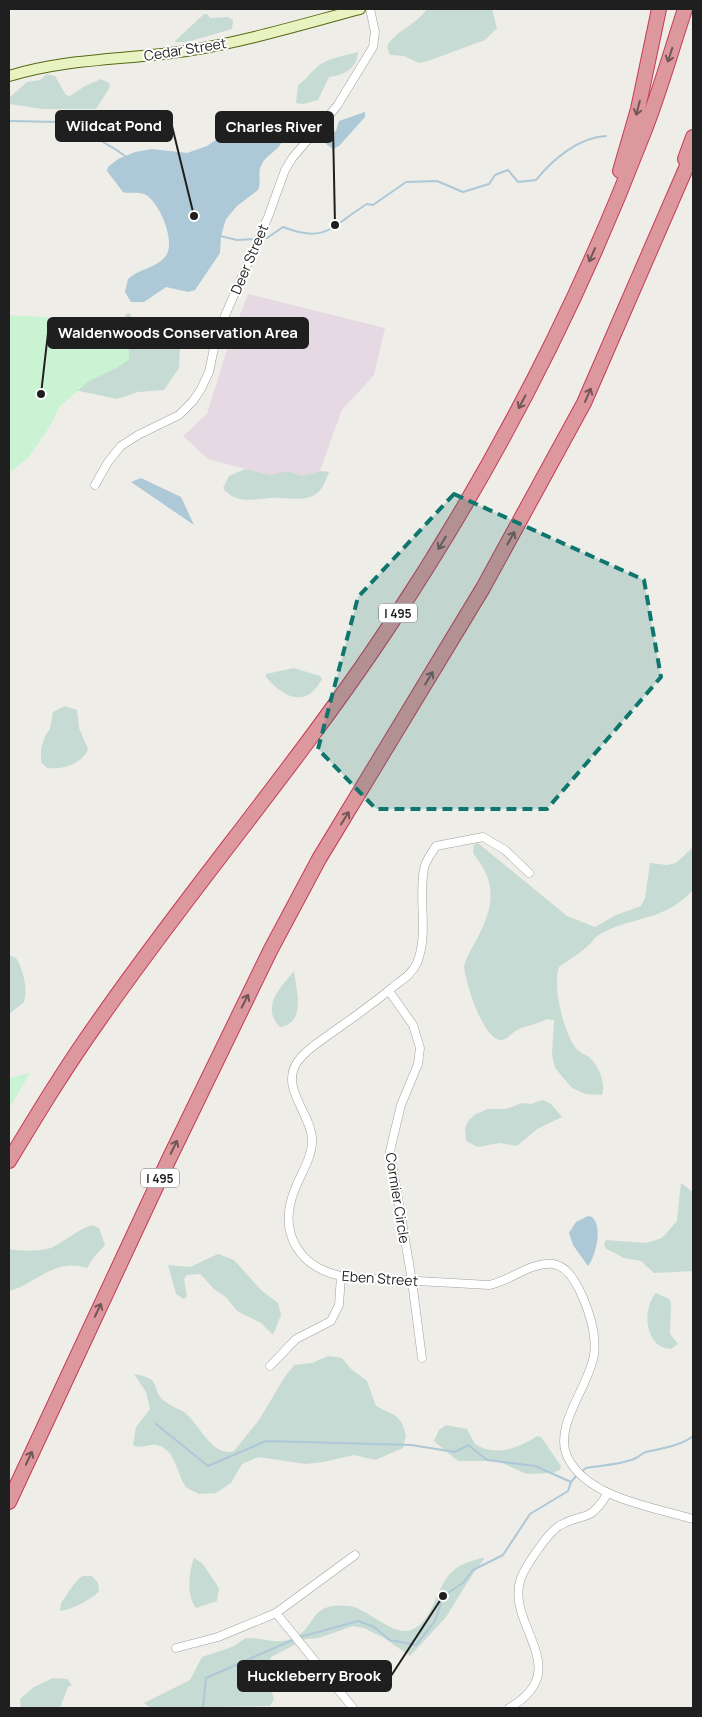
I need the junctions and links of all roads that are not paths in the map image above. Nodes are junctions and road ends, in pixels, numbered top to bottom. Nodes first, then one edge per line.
1 (360, 9) edge
2 (370, 9) edge
3 (659, 9) edge
4 (685, 9) edge
5 (9, 76) edge
6 (693, 137) edge
7 (693, 152) edge
8 (605, 225) junction
9 (660, 228) junction
10 (95, 485) dead end
11 (529, 873) dead end
12 (390, 991) junction
13 (9, 1161) edge
14 (341, 1276) junction
15 (412, 1281) junction
16 (422, 1358) dead end
17 (270, 1366) dead end
18 (608, 1493) junction
19 (9, 1502) edge
20 (693, 1519) edge
21 (355, 1555) dead end
22 (276, 1612) junction
23 (176, 1648) dead end
24 (353, 1708) edge
25 (509, 1708) edge

1 - 5 main road, Cedar Street
2 - 10 street, Deer Street
3 -> 8 highway
4 -> 8 highway, I 495
6 - 9 highway, I 495
7 - 9 highway
8 -> 13 highway, I 495
19 -> 9 highway, I 495
11 - 12 street, Eben Street
12 - 14 street, Eben Street
12 - 15 street, Cormier Circle
14 - 15 street, Eben Street
14 - 17 street
15 - 16 street, Cormier Circle
15 - 18 street, Eben Street
18 - 20 street, Eben Street
18 - 25 street
21 - 22 street
22 - 23 street
22 - 24 street

